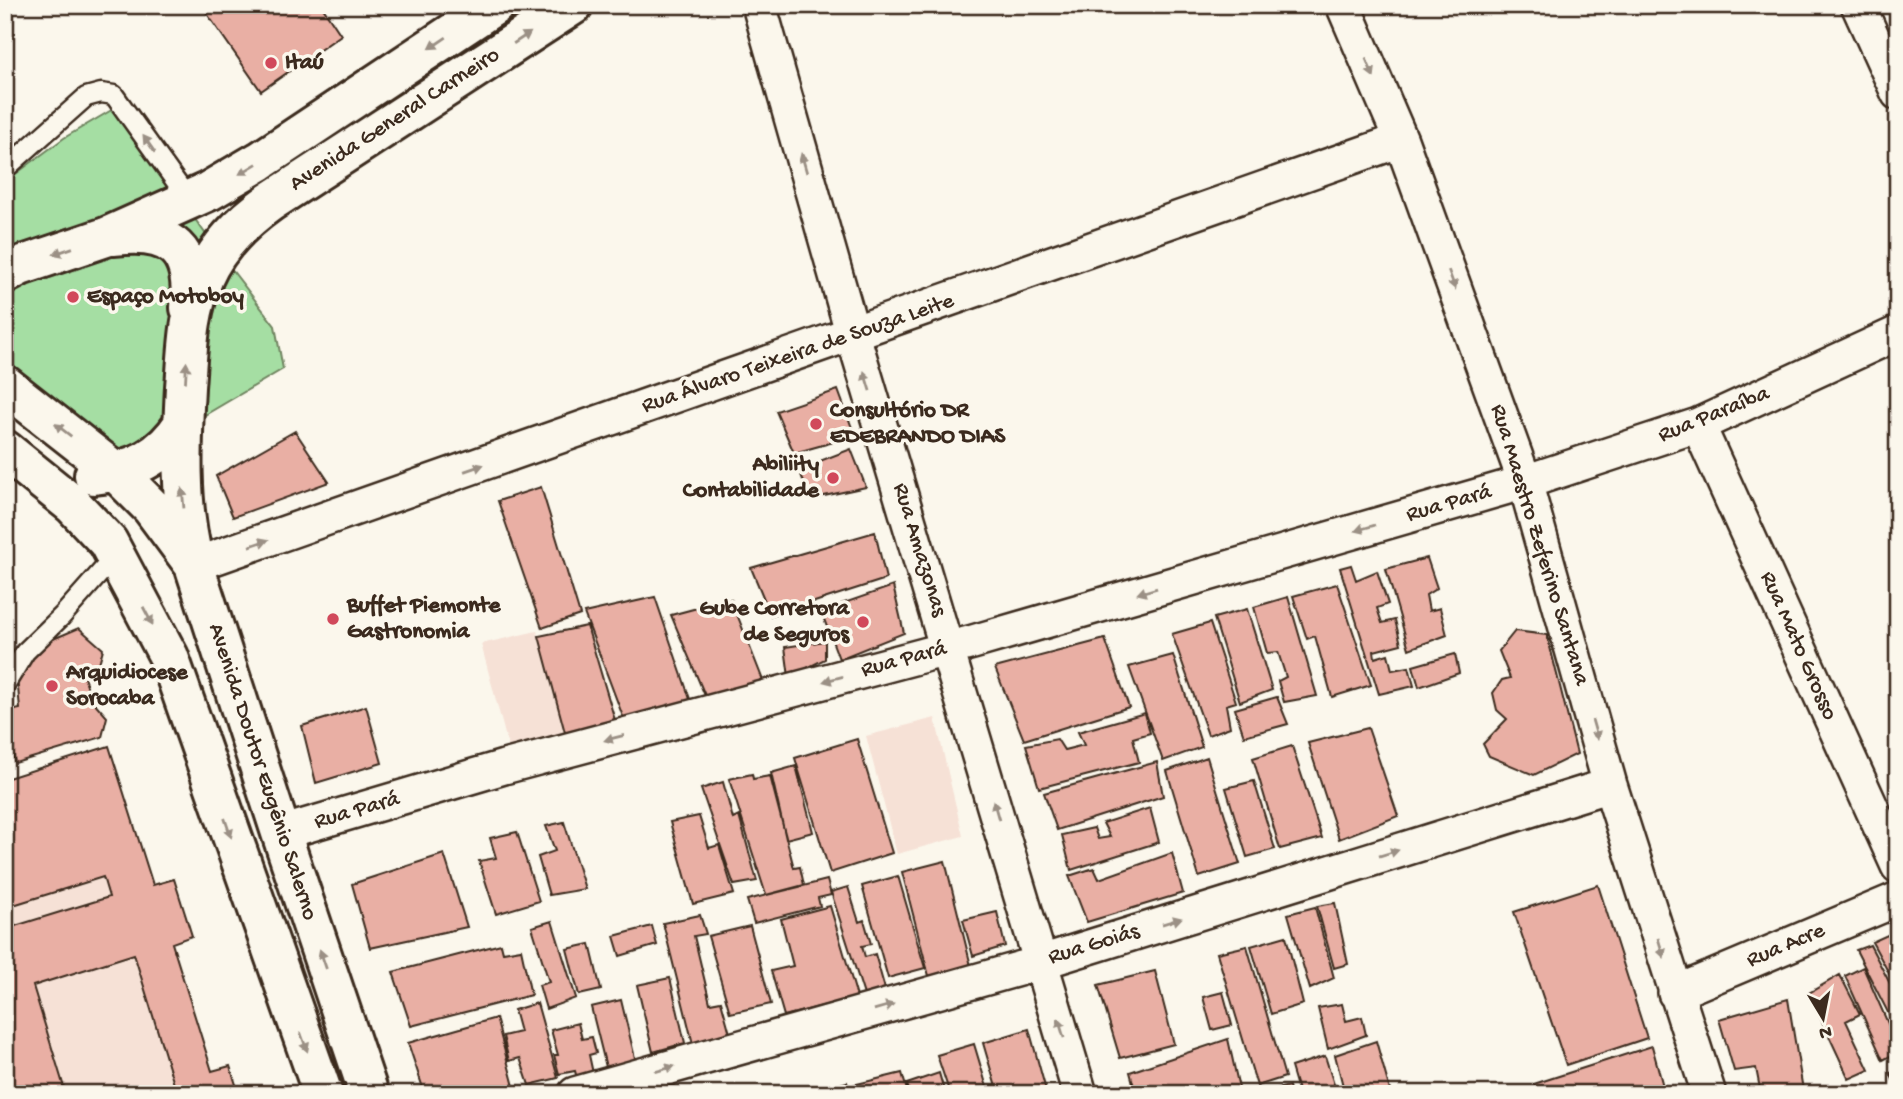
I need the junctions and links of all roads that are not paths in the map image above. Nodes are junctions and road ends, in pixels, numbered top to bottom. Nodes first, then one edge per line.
1 (495, 5) edge
2 (572, 5) edge
3 (759, 5) edge
4 (1343, 5) edge
5 (1858, 5) edge
6 (1898, 93) edge
7 (1401, 140) junction
8 (5, 169) edge
9 (189, 200) junction
10 (106, 237) junction
11 (10, 269) edge
12 (189, 320) junction
13 (1898, 333) edge
14 (853, 335) junction
15 (5, 385) edge
16 (183, 424) junction
17 (1698, 425) junction
18 (5, 444) edge
19 (5, 450) edge
20 (117, 473) junction
21 (1525, 482) junction
22 (116, 555) junction
23 (194, 565) junction
24 (948, 648) junction
25 (5, 685) edge
26 (1610, 785) junction
27 (281, 833) junction
28 (1898, 866) edge
29 (1898, 899) edge
30 (1041, 962) junction
31 (1675, 993) junction
32 (323, 1094) edge
33 (369, 1094) edge
34 (575, 1094) edge
35 (1080, 1094) edge
36 (1709, 1094) edge

1 -> 9 main road, Avenida General Carneiro
12 -> 2 main road, Avenida General Carneiro
14 -> 3 street, Rua Amazonas
4 -> 7 street, Rua Maestro Zeferino Santana
5 - 6 street
7 - 14 street, Rua Álvaro Teixeira de Souza Leite
7 -> 21 street, Rua Maestro Zeferino Santana
9 -> 8 lane
9 - 10 main road, Avenida General Carneiro
10 -> 11 main road
10 - 12 main road
16 -> 12 main road
13 - 17 street, Rua Paraíba
23 -> 14 street, Rua Álvaro Teixeira de Souza Leite
24 -> 14 street, Rua Amazonas
20 -> 15 main road, Avenida Doutor Eugênio Salerno
16 - 20 main road
23 -> 16 main road
17 - 21 street, Rua Paraíba
17 - 28 street, Rua Mato Grosso
18 - 20 main road
19 - 22 main road, Avenida Doutor Eugênio Salerno
20 - 23 main road, Avenida Doutor Eugênio Salerno
21 -> 24 street, Rua Pará
21 -> 26 street, Rua Maestro Zeferino Santana
22 - 25 lane
22 -> 32 main road, Avenida Doutor Eugênio Salerno
23 - 27 main road, Avenida Doutor Eugênio Salerno
24 -> 27 street, Rua Pará
30 -> 24 street, Rua Amazonas
30 -> 26 street, Rua Goiás
26 -> 31 street, Rua Maestro Zeferino Santana
33 -> 27 main road, Avenida Doutor Eugênio Salerno
29 - 31 street, Rua Acre
34 -> 30 street, Rua Goiás
35 -> 30 street, Rua Amazonas
31 - 36 street, Rua Maestro Zeferino Santana

